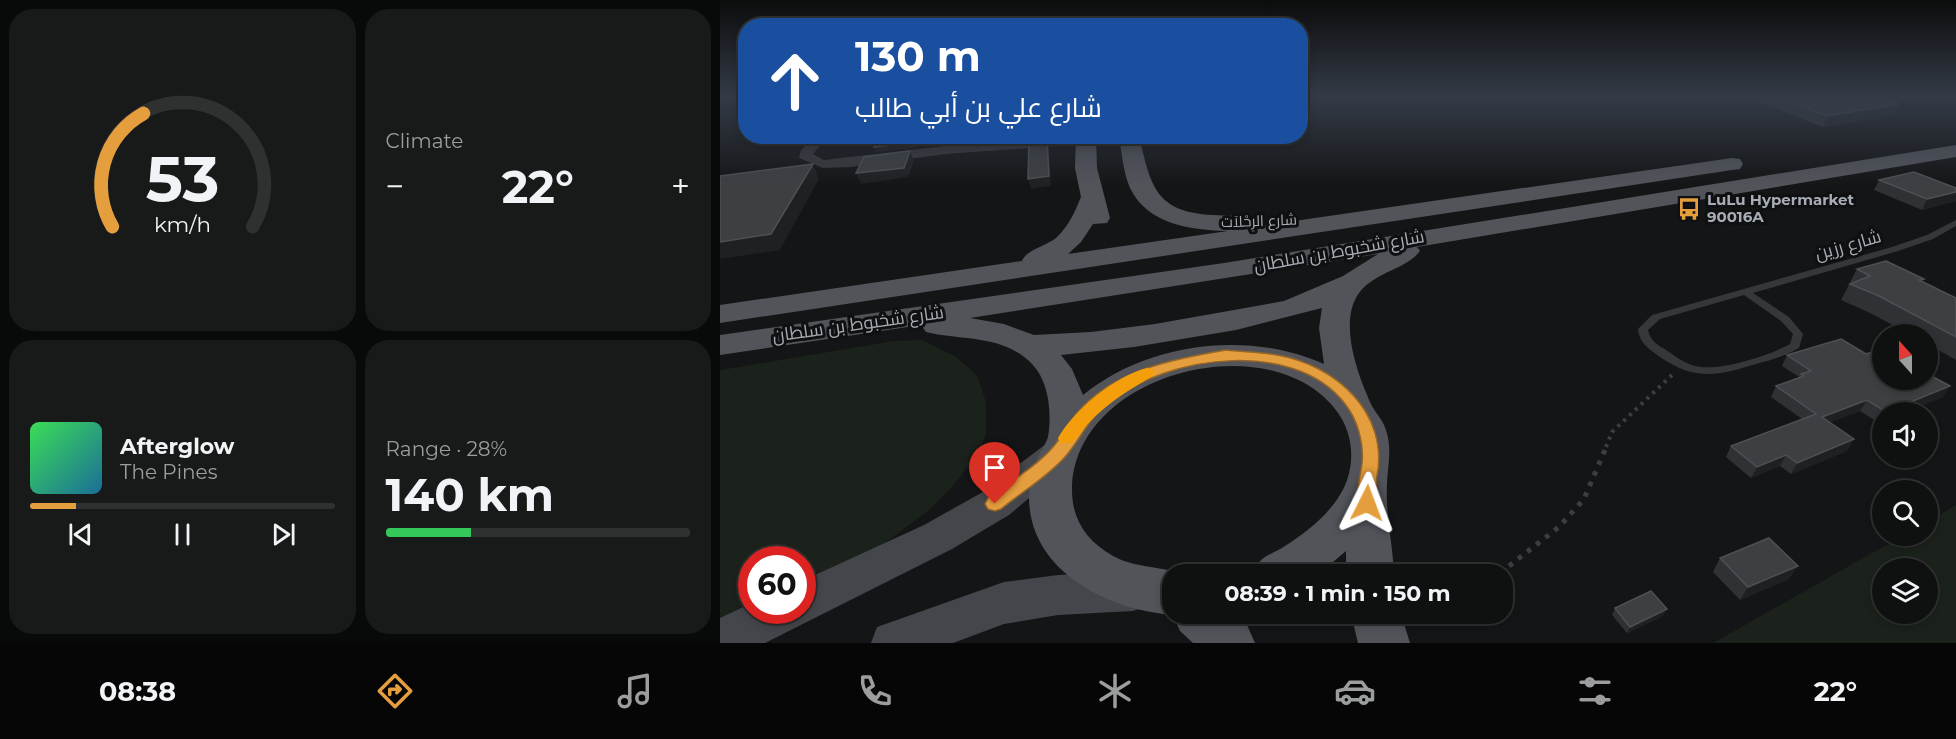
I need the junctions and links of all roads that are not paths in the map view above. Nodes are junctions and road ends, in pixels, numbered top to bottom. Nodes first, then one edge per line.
1 (1956, 132) edge
2 (816, 144) edge
3 (1027, 144) edge
4 (1083, 144) edge
5 (1131, 144) edge
6 (1956, 151) edge
7 (1688, 193) junction
8 (1093, 197) junction
9 (1405, 212) junction
10 (1956, 223) edge
11 (1106, 256) junction
12 (1207, 273) junction
13 (1350, 283) junction
14 (881, 290) junction
15 (1745, 292) junction
16 (720, 314) edge
17 (825, 328) junction
18 (720, 345) edge
19 (1028, 345) junction
20 (1354, 405) junction
21 (1063, 445) junction
22 (1367, 484) junction
23 (1293, 564) edge
24 (1370, 564) edge
25 (1159, 592) edge
26 (816, 596) edge
27 (756, 624) edge
28 (1209, 624) edge
29 (1379, 624) edge
30 (720, 641) edge
31 (894, 643) edge
32 (1229, 643) edge
33 (1384, 643) edge

1 - 9 main road, شارع شخبوط بن سلطان
2 - 3 street
4 - 8 main road
5 - 9 main road, شارع الرِحْلاَت
6 - 7 main road, شارع شخبوط بن سلطان
7 - 12 main road, شارع شخبوط بن سلطان
7 - 13 main road
8 - 11 main road
8 - 14 main road
9 - 11 main road, شارع شخبوط بن سلطان
9 - 12 main road
10 - 15 lane, شارع رزين
11 - 14 main road, شارع شخبوط بن سلطان
12 - 17 main road, شارع شخبوط بن سلطان
13 - 19 main road
13 - 20 main road
14 - 16 main road, شارع شخبوط بن سلطان
15 - 15 lane, شارع رزين
17 - 18 main road, شارع شخبوط بن سلطان
17 - 19 main road
19 - 21 main road
20 - 21 main road
20 - 22 main road
21 - 25 main road
21 - 26 main road
22 - 23 main road
22 - 24 main road
25 - 31 main road
27 - 30 main road
28 - 32 main road
29 - 33 main road

